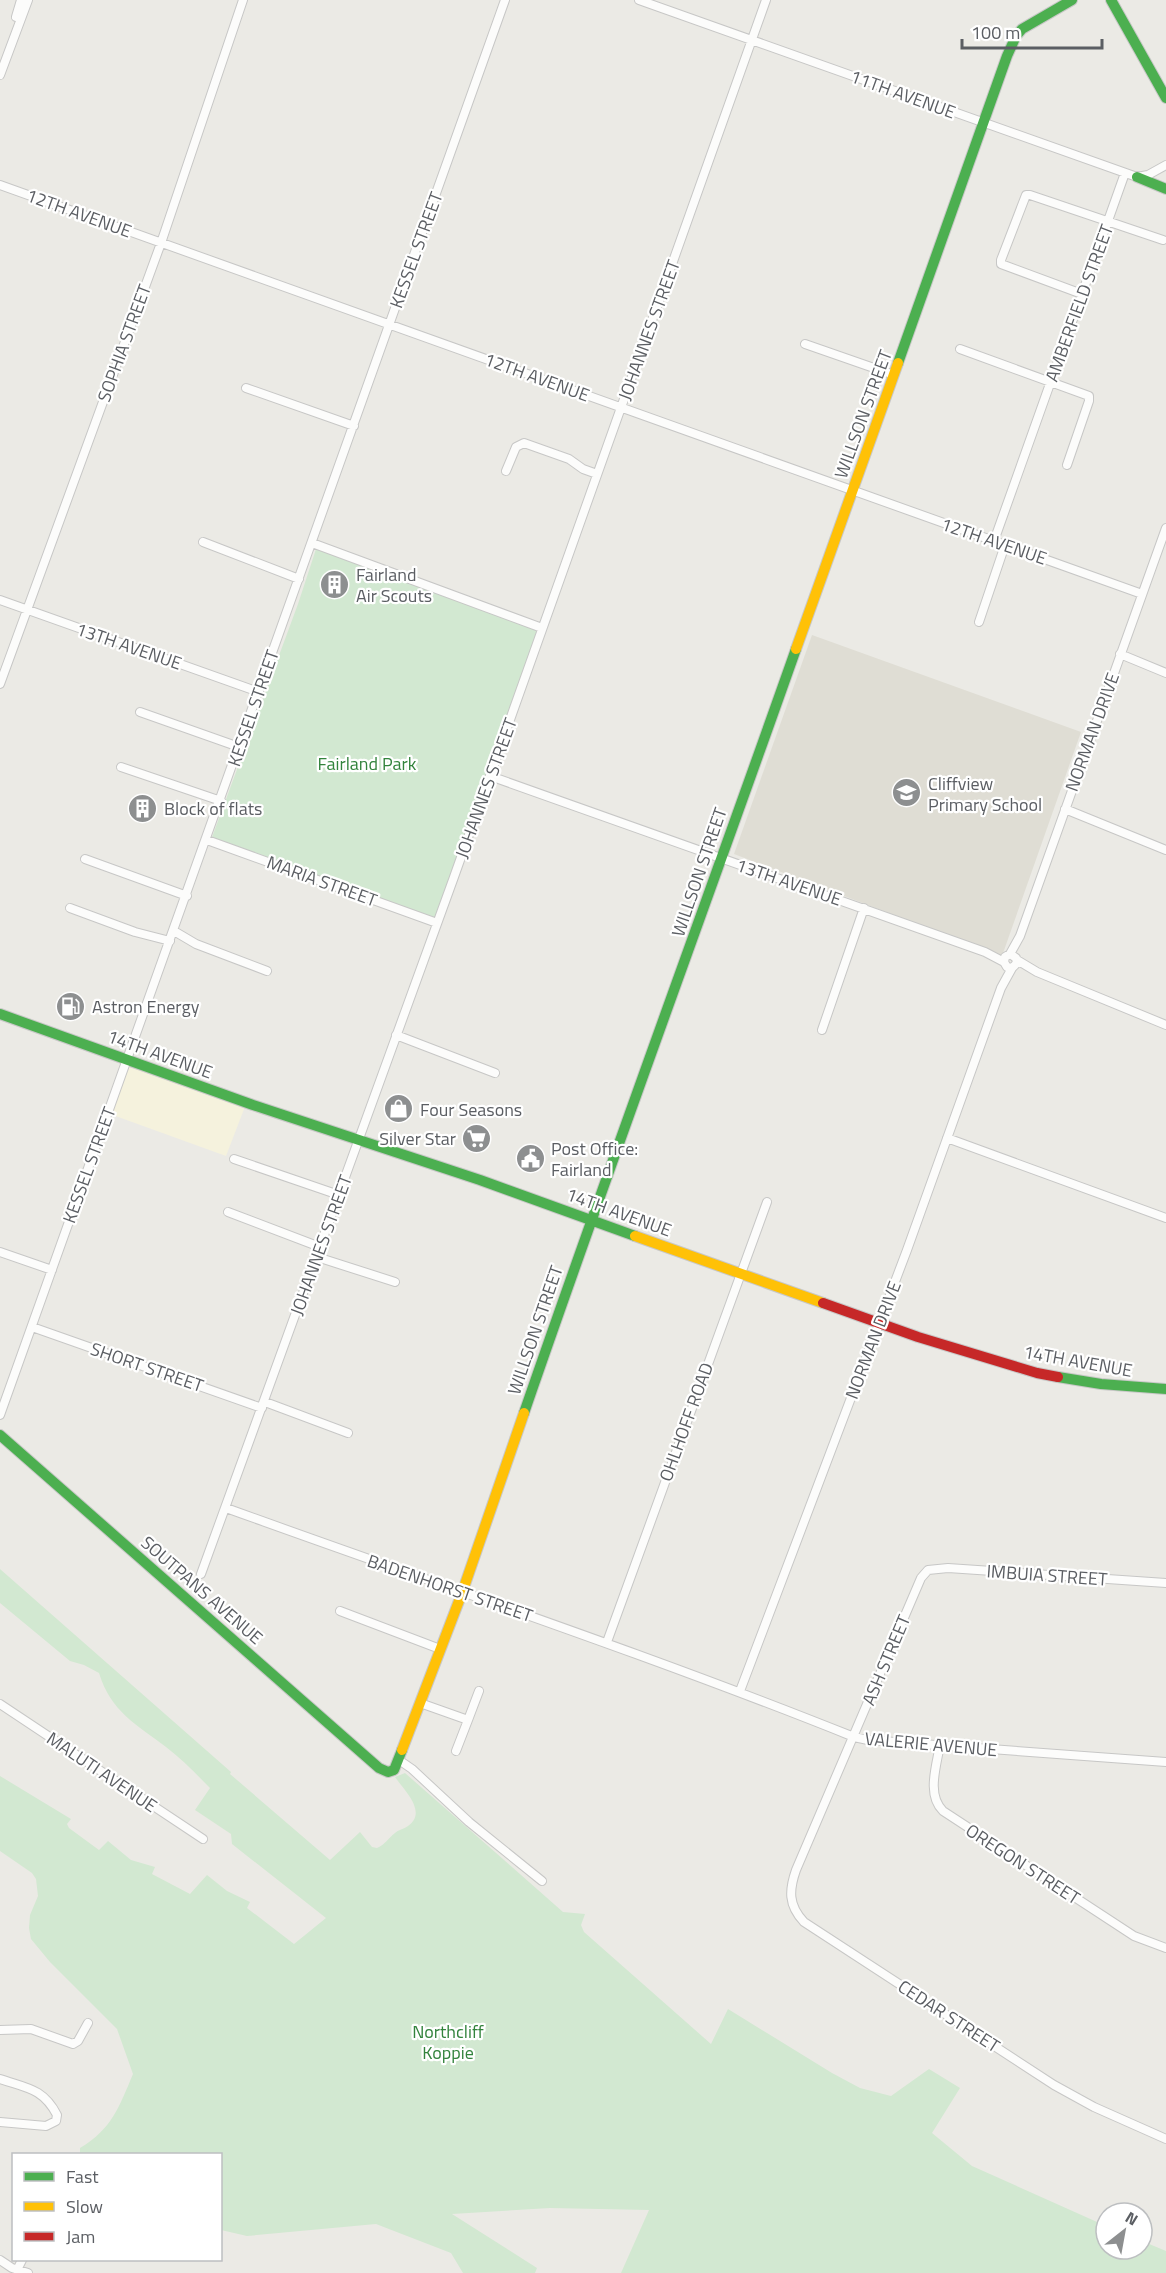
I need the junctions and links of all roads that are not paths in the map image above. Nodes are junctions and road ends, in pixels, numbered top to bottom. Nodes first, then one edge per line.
1 (21, 0) edge
2 (28, 0) edge
3 (243, 0) edge
4 (505, 0) edge
5 (639, 0) edge
6 (766, 0) edge
7 (1072, 0) edge
8 (1114, 3) edge
9 (15, 33) junction
10 (752, 40) junction
11 (0, 75) edge
12 (1166, 98) edge
13 (984, 123) junction
14 (1166, 165) edge
15 (1125, 173) junction
16 (1137, 177) junction
17 (0, 185) edge
18 (1166, 189) edge
19 (1108, 222) junction
20 (1163, 240) dead end
21 (161, 243) junction
22 (1083, 294) junction
23 (390, 323) junction
24 (806, 344) dead end
25 (960, 349) dead end
26 (894, 375) junction
27 (1051, 382) junction
28 (246, 388) dead end
29 (621, 407) junction
30 (354, 426) junction
31 (1067, 465) dead end
32 (506, 471) dead end
33 (597, 474) junction
34 (852, 491) junction
35 (1166, 528) edge
36 (994, 541) junction
37 (203, 542) dead end
38 (312, 543) junction
39 (1005, 545) junction
40 (299, 579) junction
41 (1142, 594) junction
42 (0, 600) edge
43 (26, 610) junction
44 (979, 622) dead end
45 (542, 628) junction
46 (1120, 654) junction
47 (1166, 673) edge
48 (0, 684) edge
49 (259, 692) junction
50 (140, 712) dead end
51 (239, 747) junction
52 (121, 767) dead end
53 (490, 776) junction
54 (221, 801) junction
55 (1065, 809) junction
56 (207, 840) junction
57 (1166, 850) edge
58 (721, 858) junction
59 (85, 859) dead end
60 (187, 896) junction
61 (70, 908) dead end
62 (864, 908) junction
63 (437, 923) junction
64 (174, 931) junction
65 (170, 941) junction
66 (1011, 961) junction
67 (267, 971) dead end
68 (0, 1014) edge
69 (1166, 1025) edge
70 (822, 1030) dead end
71 (396, 1035) junction
72 (127, 1059) junction
73 (495, 1073) dead end
74 (947, 1138) junction
75 (359, 1140) junction
76 (234, 1159) dead end
77 (339, 1194) junction
78 (767, 1202) dead end
79 (228, 1212) dead end
80 (1166, 1218) edge
81 (591, 1219) junction
82 (320, 1247) junction
83 (0, 1252) edge
84 (317, 1257) junction
85 (52, 1270) junction
86 (740, 1272) junction
87 (395, 1282) dead end
88 (880, 1322) junction
89 (32, 1327) junction
90 (1166, 1389) edge
91 (264, 1405) junction
92 (0, 1415) edge
93 (348, 1433) dead end
94 (0, 1435) edge
95 (226, 1508) junction
96 (928, 1570) joint
97 (201, 1574) dead end
98 (1166, 1583) edge
99 (462, 1593) junction
100 (340, 1611) dead end
101 (607, 1642) junction
102 (440, 1649) junction
103 (673, 1667) joint
104 (479, 1691) dead end
105 (740, 1691) junction
106 (420, 1703) junction
107 (0, 1704) edge
108 (468, 1720) junction
109 (854, 1737) junction
110 (940, 1744) junction
111 (456, 1750) dead end
112 (399, 1760) junction
113 (1166, 1762) edge
114 (203, 1839) dead end
115 (804, 1851) joint
116 (542, 1881) dead end
117 (1166, 1948) edge
118 (88, 2023) dead end
119 (0, 2030) edge
120 (0, 2079) edge
121 (0, 2122) edge
122 (1166, 2139) edge
123 (0, 2260) edge
124 (21, 2261) edge
125 (17, 2270) junction
126 (28, 2273) edge

1 - 9 street
2 - 9 street
3 - 21 street, SOPHIA STREET
4 - 23 street, KESSEL STREET
5 - 10 street, 11TH AVENUE
6 - 10 street, JOHANNES STREET
7 - 13 street, WILLSON STREET
8 - 12 street
9 - 11 street
10 - 13 street, 11TH AVENUE
10 - 29 street, JOHANNES STREET
13 - 15 street, 11TH AVENUE
13 - 26 street, WILLSON STREET
14 - 16 street
15 - 16 street, 11TH AVENUE
15 - 19 street, AMBERFIELD STREET
16 - 18 street
17 - 21 street, 12TH AVENUE
19 - 20 street
19 - 22 street, AMBERFIELD STREET
19 - 22 street
21 - 23 street, 12TH AVENUE
21 - 43 street, SOPHIA STREET
22 - 27 street, AMBERFIELD STREET
23 - 29 street, 12TH AVENUE
23 - 30 street, KESSEL STREET
24 - 26 street
25 - 27 street
26 - 34 street, WILLSON STREET
27 - 31 street
27 - 36 street, AMBERFIELD STREET
28 - 30 street
29 - 33 street, JOHANNES STREET
29 - 34 street, 12TH AVENUE
30 - 38 street, KESSEL STREET
32 - 33 street
33 - 45 street, JOHANNES STREET
34 - 36 street, 12TH AVENUE
34 - 58 street, WILLSON STREET
35 - 41 street, NORMAN DRIVE
36 - 39 street, 12TH AVENUE
37 - 40 street
38 - 40 street, KESSEL STREET
38 - 45 street
39 - 41 street, 12TH AVENUE
39 - 44 street
40 - 49 street, KESSEL STREET
41 - 46 street, NORMAN DRIVE
42 - 43 street, 13TH AVENUE
43 - 48 street, SOPHIA STREET
43 - 49 street, 13TH AVENUE
45 - 53 street, JOHANNES STREET
46 - 47 street
46 - 55 street, NORMAN DRIVE
49 - 51 street, KESSEL STREET
50 - 51 street
51 - 54 street, KESSEL STREET
52 - 54 street
53 - 58 street, 13TH AVENUE
53 - 63 street, JOHANNES STREET
54 - 56 street, KESSEL STREET
55 - 57 street
55 - 66 street, NORMAN DRIVE
56 - 60 street, KESSEL STREET
56 - 63 street, MARIA STREET
58 - 62 street, 13TH AVENUE
58 - 81 street, WILLSON STREET
59 - 60 street
60 - 64 street, KESSEL STREET
61 - 65 street
62 - 66 street, 13TH AVENUE
62 - 70 street
63 - 71 street, JOHANNES STREET
64 - 65 street, KESSEL STREET
64 - 67 street
65 - 72 street, KESSEL STREET
66 - 69 street, 13TH AVENUE
66 - 74 street, NORMAN DRIVE
68 - 72 street, 14TH AVENUE
71 - 73 street
71 - 75 street, JOHANNES STREET
72 - 75 street, 14TH AVENUE
72 - 85 street, KESSEL STREET
74 - 80 street
74 - 88 street, NORMAN DRIVE
75 - 77 street, JOHANNES STREET
75 - 81 street, 14TH AVENUE
76 - 77 street
77 - 82 street, JOHANNES STREET
78 - 86 street, OHLHOFF ROAD
79 - 82 street
81 - 86 street, 14TH AVENUE
81 - 99 street, WILLSON STREET
82 - 84 street, JOHANNES STREET
83 - 85 street
84 - 87 street
84 - 91 street, JOHANNES STREET
85 - 89 street, KESSEL STREET
86 - 88 street, 14TH AVENUE
86 - 101 street, OHLHOFF ROAD
88 - 90 street, 14TH AVENUE
88 - 105 street, NORMAN DRIVE
89 - 91 street, SHORT STREET
89 - 92 street, KESSEL STREET
91 - 93 street, SHORT STREET
91 - 95 street, JOHANNES STREET
94 - 112 street, SOUTPANS AVENUE
95 - 97 street, JOHANNES STREET
95 - 99 street, BADENHORST STREET
96 - 98 street, IMBUIA STREET
96 - 109 street, ASH STREET
99 - 101 street, BADENHORST STREET
99 - 102 street, WILLSON STREET
100 - 102 street
101 - 103 street, BADENHORST STREET
102 - 106 street, WILLSON STREET
103 - 105 street, VALERIE AVENUE
104 - 108 street
105 - 109 street, VALERIE AVENUE
106 - 108 street
106 - 112 street, WILLSON STREET
107 - 114 street, MALUTI AVENUE
108 - 111 street
109 - 110 street, VALERIE AVENUE
109 - 115 street, ASH STREET
110 - 113 street, VALERIE AVENUE
110 - 117 street, OREGON STREET
112 - 116 street
115 - 122 street, CEDAR STREET
118 - 119 street
120 - 121 street
123 - 125 street
124 - 125 street
125 - 126 street

